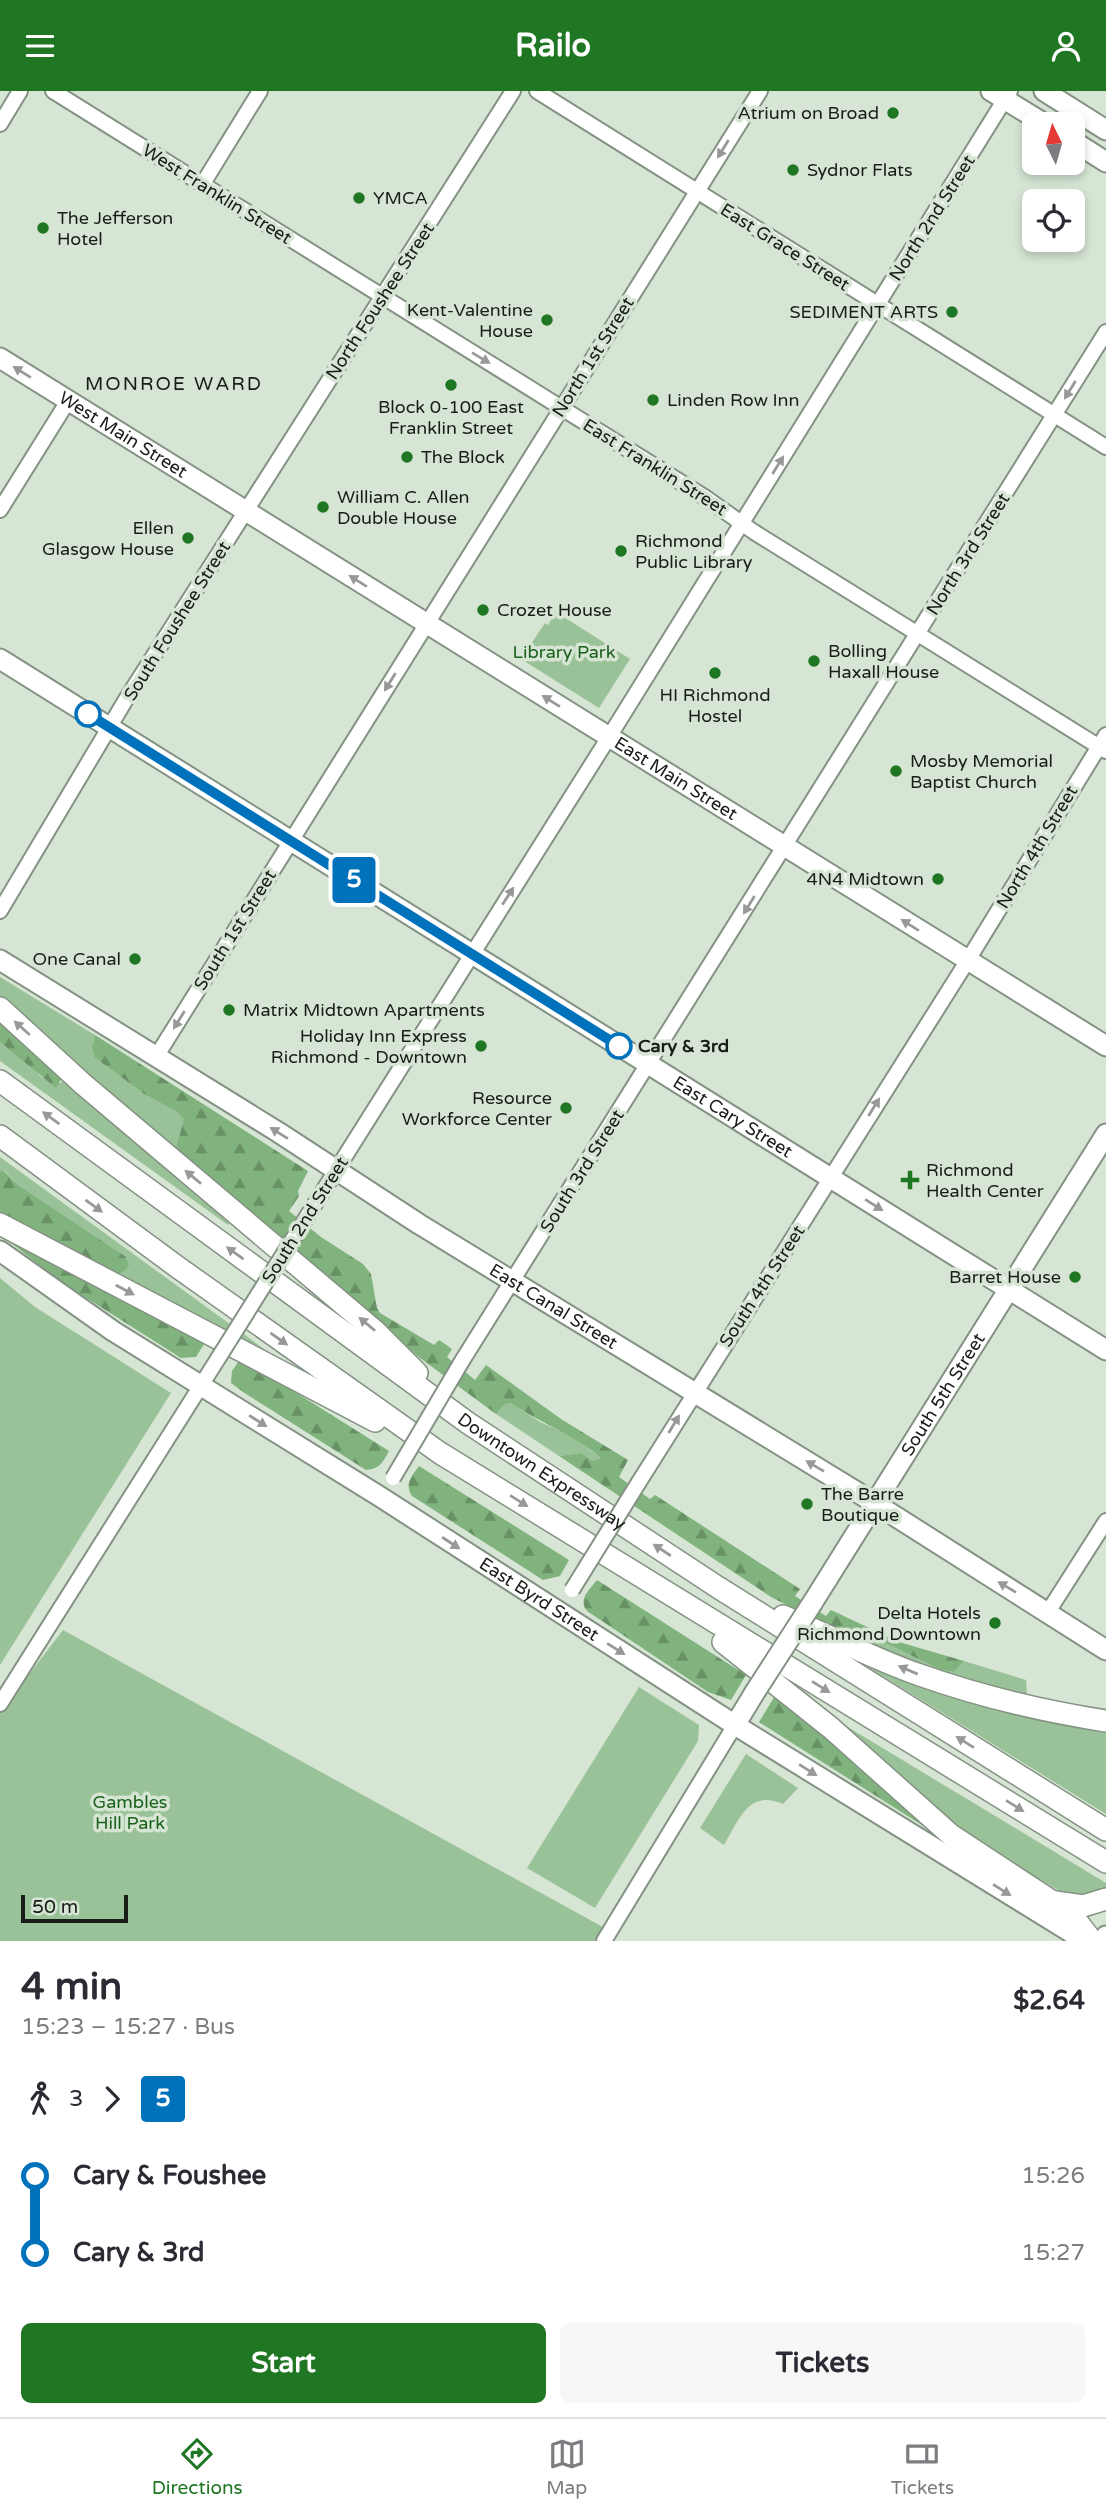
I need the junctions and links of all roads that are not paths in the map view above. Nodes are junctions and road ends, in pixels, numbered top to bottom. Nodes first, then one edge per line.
1 (20, 91) edge
2 (53, 91) edge
3 (260, 91) edge
4 (513, 91) edge
5 (537, 91) edge
6 (760, 91) edge
7 (1044, 91) edge
8 (1002, 94) edge
9 (1028, 112) edge
10 (0, 124) edge
11 (1106, 130) edge
12 (1085, 149) edge
13 (1106, 162) edge
14 (202, 185) junction
15 (696, 192) junction
16 (381, 297) junction
17 (878, 305) junction
18 (1106, 332) edge
19 (0, 358) edge
20 (68, 401) junction
21 (562, 407) junction
22 (1055, 415) junction
23 (1106, 447) edge
24 (0, 510) edge
25 (246, 512) junction
26 (742, 523) junction
27 (426, 624) junction
28 (918, 633) junction
29 (0, 659) edge
30 (110, 727) junction
31 (609, 737) junction
32 (1103, 744) edge
33 (291, 841) junction
34 (786, 847) junction
35 (0, 911) edge
36 (471, 954) junction
37 (0, 960) edge
38 (968, 960) junction
39 (0, 1008) edge
40 (1106, 1046) edge
41 (156, 1057) junction
42 (649, 1065) junction
43 (0, 1081) edge
44 (1106, 1134) edge
45 (0, 1136) edge
46 (336, 1170) junction
47 (830, 1178) junction
48 (0, 1224) edge
49 (0, 1251) edge
50 (513, 1280) junction
51 (1008, 1290) junction
52 (1106, 1350) edge
53 (200, 1386) junction
54 (694, 1392) junction
55 (468, 1423) junction
56 (440, 1453) junction
57 (379, 1496) junction
58 (874, 1504) junction
59 (1106, 1521) edge
60 (719, 1588) junction
61 (680, 1599) junction
62 (1048, 1612) junction
63 (558, 1613) junction
64 (1106, 1650) edge
65 (0, 1704) edge
66 (1106, 1721) edge
67 (735, 1725) junction
68 (1106, 1830) edge
69 (1106, 1862) edge
70 (1106, 1899) edge
71 (1053, 1902) junction
72 (1106, 1936) edge
73 (604, 1941) edge
74 (1085, 1941) edge
75 (1092, 1941) edge
76 (1103, 1941) edge

1 - 10 street
2 - 14 street, West Franklin Street
3 - 14 street
4 - 16 street, North Foushee Street
5 - 15 street, East Grace Street
6 -> 15 street, North 1st Street
7 - 11 main road
8 - 9 main road
8 - 17 street, North 2nd Street
12 - 13 main road
14 - 16 street, West Franklin Street
15 - 17 street, East Grace Street
15 - 21 street, North 1st Street
16 -> 21 street, East Franklin Street
16 - 25 street, North Foushee Street
17 - 22 street, East Grace Street
26 -> 17 street, North 2nd Street
18 -> 22 street, North 3rd Street
20 -> 19 main road, West Main Street
20 - 24 street
20 - 25 main road, West Main Street
21 - 26 street, East Franklin Street
21 - 27 street, North 1st Street
22 - 23 street, East Grace Street
22 - 28 street, North 3rd Street
27 -> 25 main road, East Main Street
25 - 30 street, South Foushee Street
26 - 28 street, East Franklin Street
26 - 31 street, North 2nd Street
31 -> 27 main road, East Main Street
27 -> 33 street, South 1st Street
28 - 32 street, East Franklin Street
28 - 34 street, North 3rd Street
29 - 30 main road, East Cary Street
30 - 33 main road, East Cary Street
30 - 35 street, South Foushee Street
31 - 34 main road, East Main Street
36 -> 31 street, South 2nd Street
32 - 38 street, North 4th Street
33 - 36 main road, East Cary Street
33 -> 41 street, South 1st Street
38 -> 34 main road, East Main Street
34 -> 42 street, South 3rd Street
36 - 42 main road, East Cary Street
36 - 46 street, South 2nd Street
37 - 41 main road, East Canal Street
38 - 40 main road, East Main Street
47 -> 38 street, South 4th Street
55 -> 39 highway
46 -> 41 main road, East Canal Street
42 - 47 main road, East Cary Street
42 - 50 street, South 3rd Street
55 -> 43 highway, Downtown Expressway
44 - 51 main road, South 5th Street
45 -> 56 highway, Downtown Expressway
46 - 50 main road, East Canal Street
46 - 53 street, South 2nd Street, bridge
47 -> 51 main road, East Cary Street
47 - 54 street, South 4th Street
48 -> 56 highway
49 - 53 main road, East Byrd Street
50 - 54 main road, East Canal Street
50 - 57 street, South 3rd Street, bridge
51 - 52 main road, East Cary Street
51 - 58 main road, South 5th Street
53 -> 57 main road, East Byrd Street
53 - 65 street, South 2nd Street
58 -> 54 main road, East Canal Street
63 -> 54 street, South 4th Street, bridge
60 -> 55 highway, Downtown Expressway
56 -> 61 highway, Downtown Expressway
57 -> 63 main road, East Byrd Street
62 -> 58 main road, East Canal Street
58 - 67 main road, South 5th Street, bridge
59 - 62 street
66 -> 60 highway
68 -> 60 highway, Downtown Expressway
61 -> 69 highway, Downtown Expressway
61 - 71 highway
62 - 64 main road, East Canal Street
63 -> 67 main road, East Byrd Street
67 - 73 street, South 5th Street
67 -> 74 main road, East Byrd Street
70 - 71 highway
71 - 75 highway
72 - 76 main road

